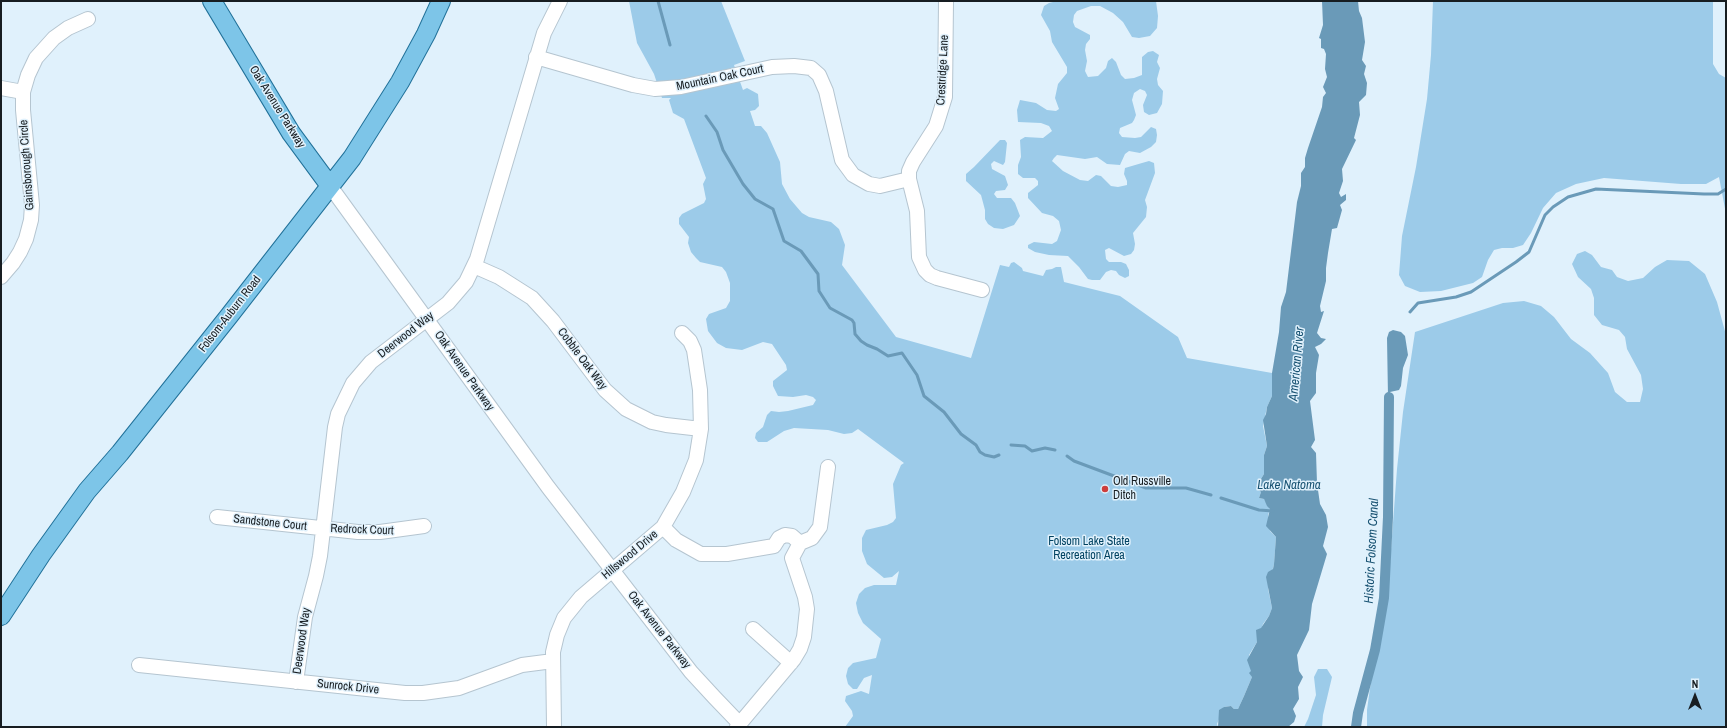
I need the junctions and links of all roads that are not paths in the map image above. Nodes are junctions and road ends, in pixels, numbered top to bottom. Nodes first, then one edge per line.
1 (212, 1) edge
2 (441, 1) edge
3 (560, 1) edge
4 (946, 1) edge
5 (88, 19) dead end
6 (536, 57) junction
7 (1, 88) edge
8 (23, 92) junction
9 (909, 179) junction
10 (330, 186) junction
11 (474, 266) junction
12 (1, 277) edge
13 (982, 290) dead end
14 (427, 318) junction
15 (682, 333) dead end
16 (701, 429) junction
17 (828, 467) dead end
18 (217, 517) dead end
19 (424, 526) dead end
20 (663, 527) junction
21 (323, 528) junction
22 (800, 543) junction
23 (774, 546) junction
24 (792, 558) junction
25 (612, 569) junction
26 (1, 616) edge
27 (753, 629) dead end
28 (553, 661) junction
29 (790, 663) junction
30 (139, 666) dead end
31 (296, 682) junction
32 (739, 725) edge
33 (554, 727) edge

1 - 10 main road, Oak Avenue Parkway
2 - 10 main road, Folsom-Auburn Road
3 - 6 street, Deerwood Way
4 - 9 street, Crestridge Lane
5 - 8 street, Gainsborough Circle
6 - 9 street, Mountain Oak Court
6 - 11 street, Deerwood Way
7 - 8 street
8 - 12 street, Gainsborough Circle
9 - 13 street, Crestridge Lane
10 - 14 street, Oak Avenue Parkway
10 - 26 main road, Folsom-Auburn Road
11 - 14 street, Deerwood Way
11 - 16 street, Cobble Oak Way
14 - 21 street, Deerwood Way
14 - 25 street, Oak Avenue Parkway
15 - 16 street, Hillswood Drive
16 - 20 street, Hillswood Drive
17 - 22 street
18 - 21 street, Sandstone Court
19 - 21 street, Redrock Court
20 - 23 street
20 - 25 street, Hillswood Drive
21 - 31 street, Deerwood Way
22 - 23 street
22 - 24 street
23 - 24 street
24 - 29 street
25 - 28 street, Hillswood Drive
25 - 32 street, Oak Avenue Parkway
27 - 29 street
28 - 31 street, Sunrock Drive
28 - 33 street, Hillswood Drive
29 - 32 street
30 - 31 street, Sunrock Drive

